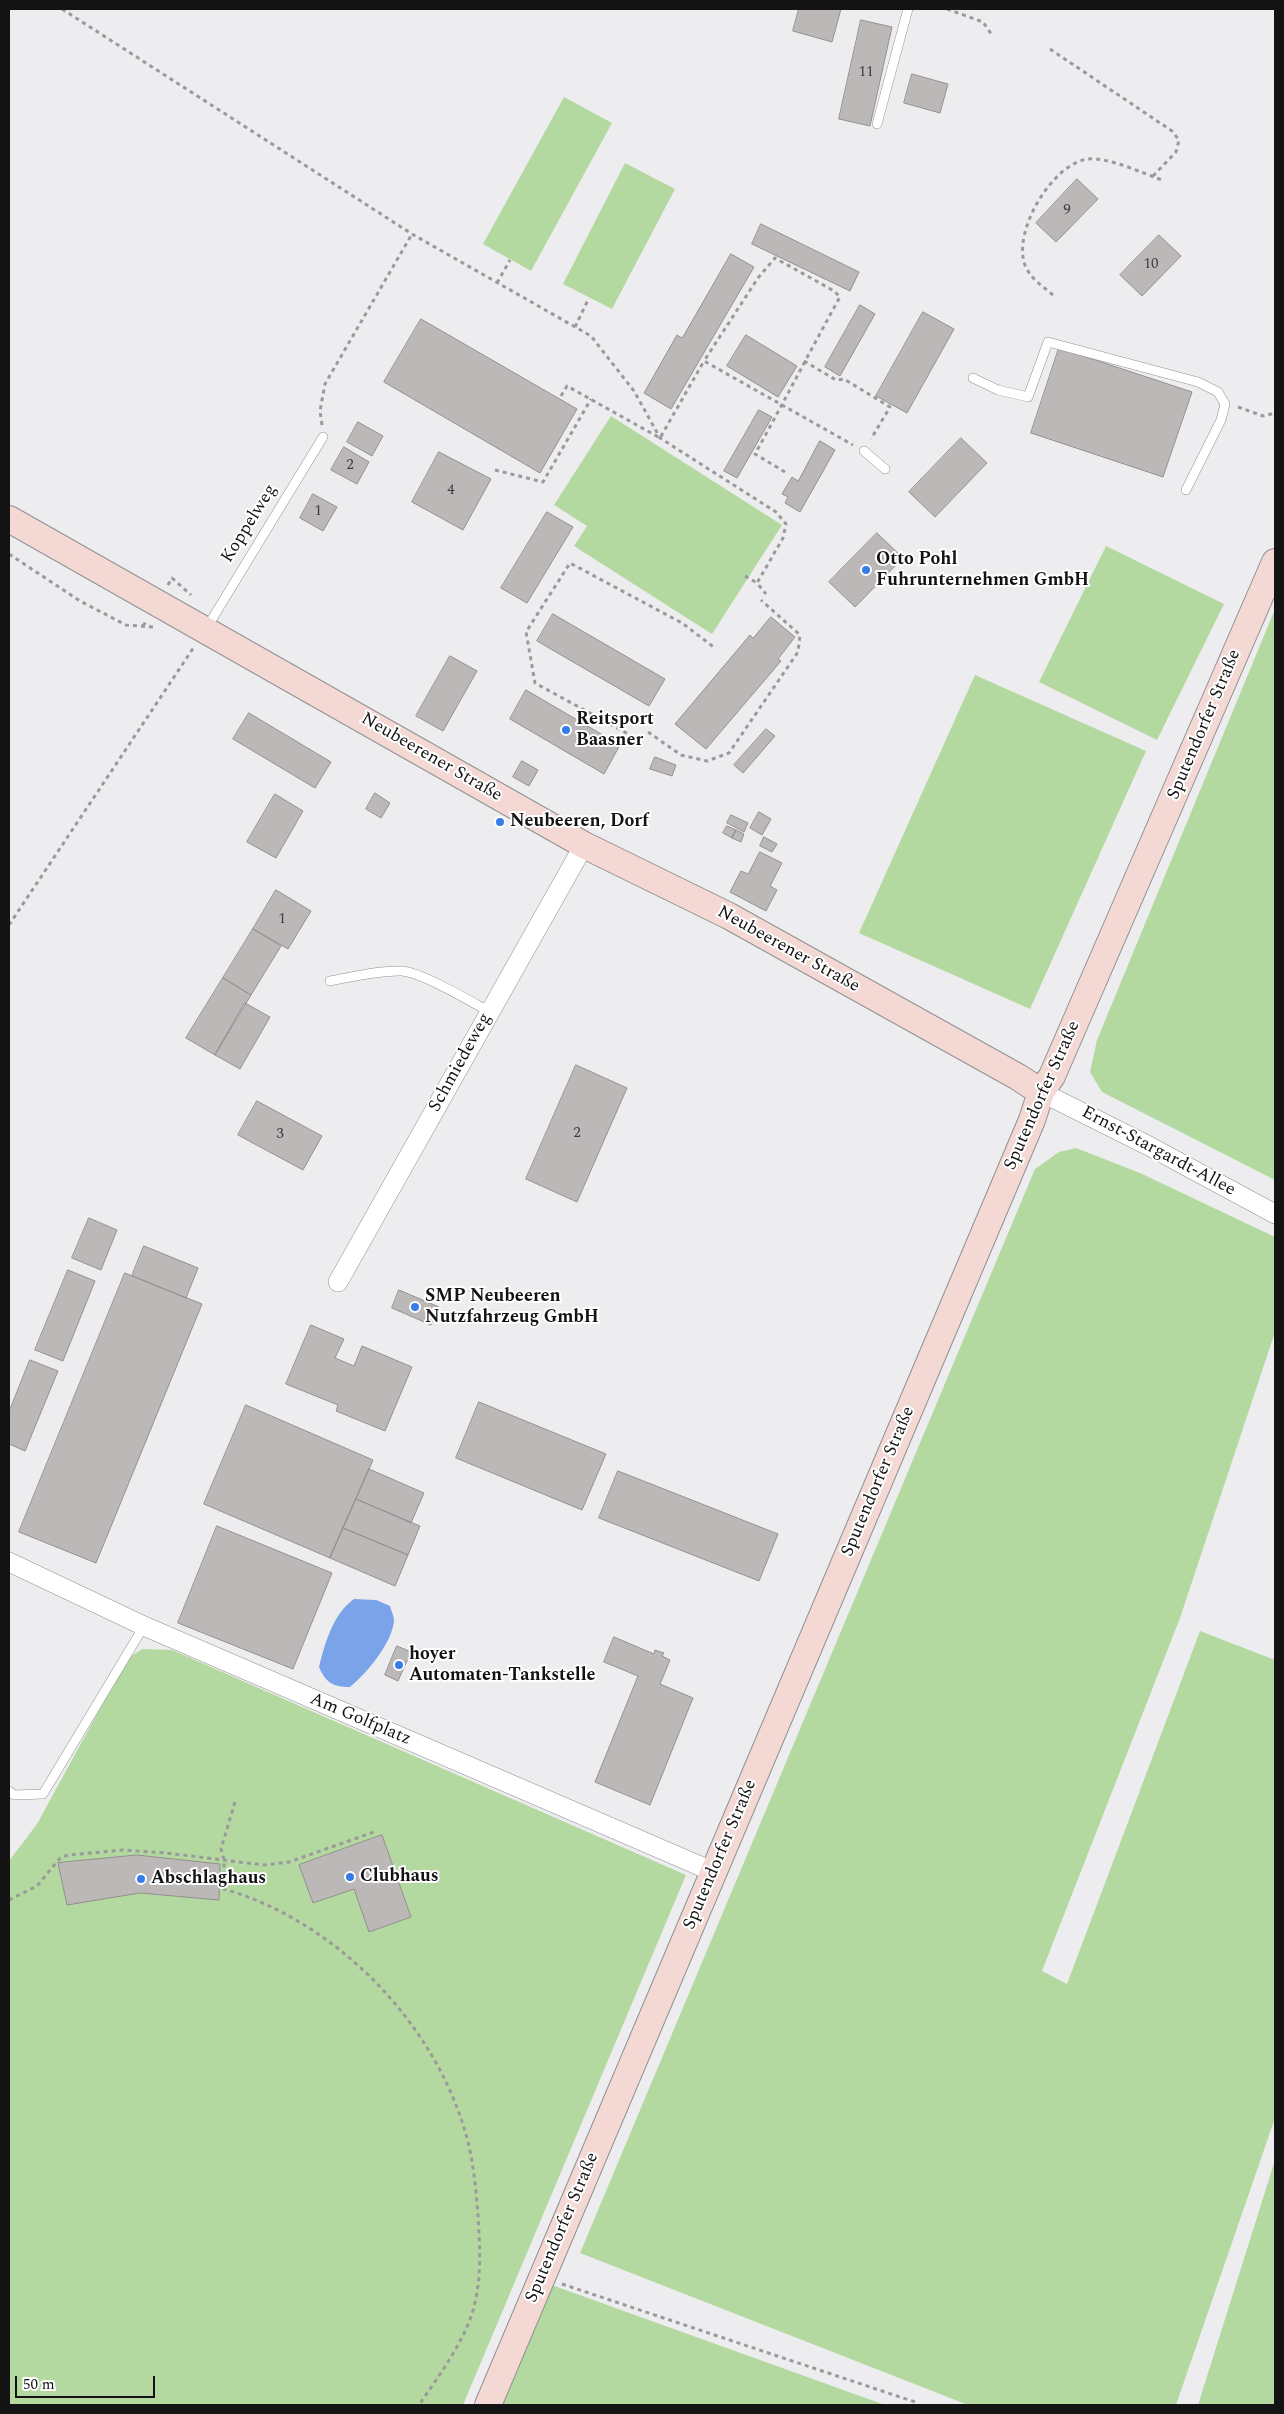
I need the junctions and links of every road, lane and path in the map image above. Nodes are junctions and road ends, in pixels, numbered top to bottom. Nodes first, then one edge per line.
1 (62, 9) edge
2 (908, 9) edge
3 (947, 9) edge
4 (992, 35) dead end
5 (1050, 48) dead end
6 (877, 124) dead end
7 (1152, 177) junction
8 (1162, 180) dead end
9 (412, 234) junction
10 (510, 260) dead end
11 (498, 283) junction
12 (1053, 295) dead end
13 (588, 300) dead end
14 (575, 327) junction
15 (704, 361) junction
16 (804, 361) junction
17 (973, 378) dead end
18 (561, 396) dead end
19 (591, 399) junction
20 (783, 403) junction
21 (1225, 404) junction
22 (1275, 413) edge
23 (323, 437) joint
24 (660, 438) junction
25 (864, 451) junction
26 (885, 469) dead end
27 (495, 470) dead end
28 (785, 472) dead end
29 (1186, 490) dead end
30 (9, 519) edge
31 (9, 554) edge
32 (1275, 562) edge
33 (745, 576) dead end
34 (757, 583) junction
35 (766, 594) dead end
36 (761, 600) dead end
37 (143, 626) dead end
38 (206, 629) junction
39 (716, 648) dead end
40 (648, 732) dead end
41 (641, 741) dead end
42 (584, 845) junction
43 (9, 925) edge
44 (330, 981) dead end
45 (490, 1012) junction
46 (1041, 1092) junction
47 (1275, 1214) edge
48 (338, 1282) dead end
49 (9, 1562) edge
50 (144, 1626) junction
51 (9, 1792) edge
52 (236, 1802) dead end
53 (374, 1832) dead end
54 (224, 1859) junction
55 (714, 1872) junction
56 (9, 1900) edge
57 (542, 2278) junction
58 (918, 2404) dead end
59 (419, 2405) edge
60 (488, 2405) edge

1 - 9 path
2 - 6 lane
3 - 4 path
5 - 7 path
7 - 8 path
7 - 12 path
9 - 11 path
9 - 23 path
10 - 11 path
11 - 14 path
13 - 14 path
14 - 24 path
15 - 16 path
15 - 20 path
15 - 24 path
16 - 20 path
16 - 25 path
17 - 21 lane
18 - 19 path
19 - 24 path
19 - 27 path
20 - 25 path
20 - 28 path
21 - 22 path
21 - 29 lane
23 - 38 lane, Koppelweg
24 - 34 path
25 - 26 lane
30 - 38 main road, Neubeerener Straße
31 - 37 path
32 - 46 main road, Sputendorfer Straße
33 - 34 path
34 - 35 path
36 - 40 path
38 - 42 main road, Neubeerener Straße
38 - 43 path
39 - 41 path
42 - 45 street, Schmiedeweg
42 - 46 main road, Neubeerener Straße
44 - 45 lane
45 - 48 street, Schmiedeweg
46 - 47 street, Ernst-Stargardt-Allee
46 - 55 main road, Sputendorfer Straße
49 - 50 street, Am Golfplatz
50 - 51 lane
50 - 55 street, Am Golfplatz
52 - 54 path
53 - 54 path
54 - 56 path
54 - 59 path
55 - 57 main road, Sputendorfer Straße
57 - 58 path
57 - 60 main road, Sputendorfer Straße

